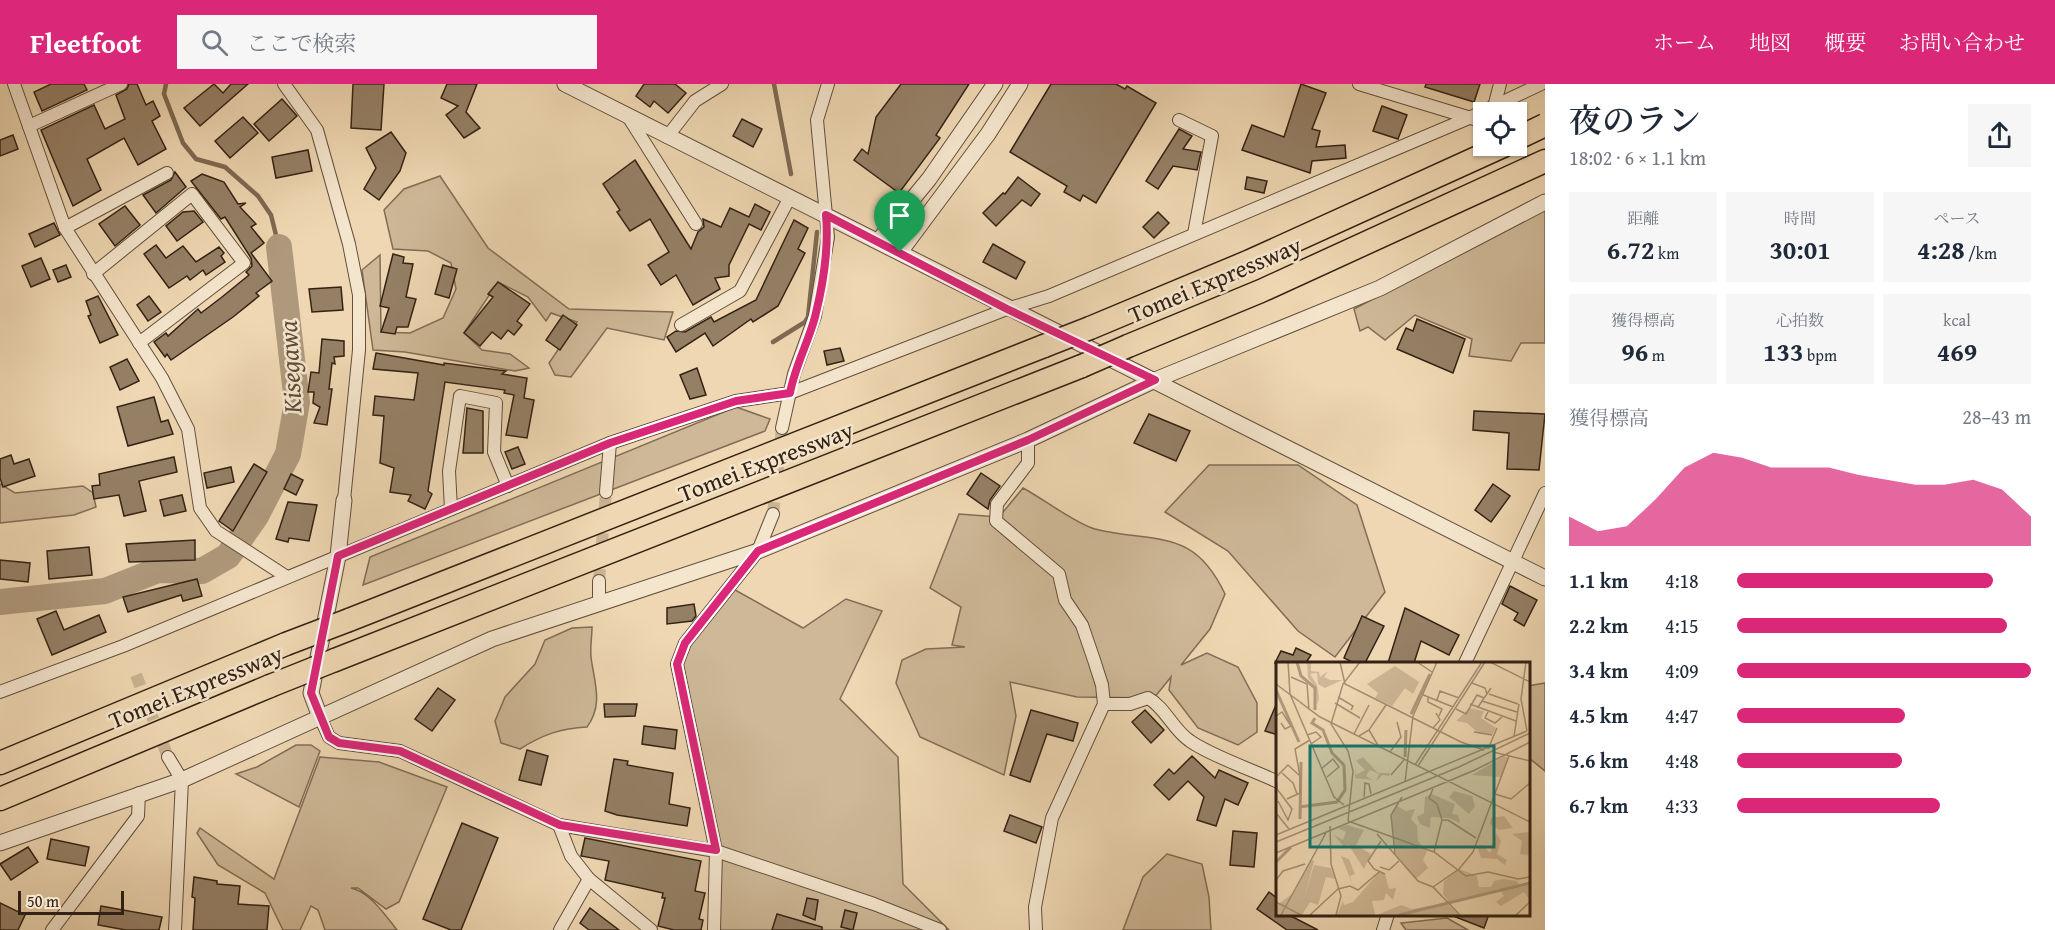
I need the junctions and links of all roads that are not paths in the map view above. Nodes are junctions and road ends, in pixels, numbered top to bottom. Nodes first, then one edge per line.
1 (14, 84) edge
2 (121, 84) edge
3 (284, 84) edge
4 (565, 84) edge
5 (722, 84) edge
6 (828, 84) edge
7 (996, 84) edge
8 (1020, 84) edge
9 (1359, 84) edge
10 (1500, 84) edge
11 (1541, 84) edge
12 (582, 88) edge
13 (1495, 102) edge
14 (1503, 102) edge
15 (1473, 116) edge
16 (629, 118) junction
17 (1469, 118) junction
18 (1473, 119) edge
19 (1179, 120) dead end
20 (1545, 125) edge
21 (29, 126) junction
22 (1527, 134) edge
23 (1527, 135) edge
24 (667, 137) junction
25 (1545, 140) edge
26 (1481, 156) edge
27 (1545, 161) edge
28 (167, 173) dead end
29 (789, 199) junction
30 (1545, 202) edge
31 (826, 215) junction
32 (696, 224) dead end
33 (65, 228) junction
34 (1194, 234) junction
35 (879, 240) junction
36 (900, 252) junction
37 (93, 274) junction
38 (1007, 309) junction
39 (681, 324) dead end
40 (139, 343) junction
41 (1155, 380) junction
42 (790, 393) junction
43 (782, 428) tunnel mouth
44 (1028, 440) junction
45 (610, 443) junction
46 (508, 486) junction
47 (606, 492) tunnel mouth
48 (1545, 493) edge
49 (344, 501) joint
50 (451, 508) junction
51 (773, 514) tunnel mouth
52 (758, 551) junction
53 (338, 556) junction
54 (1513, 561) junction
55 (287, 577) junction
56 (1545, 578) edge
57 (599, 581) tunnel mouth
58 (600, 603) junction
59 (1465, 662) edge
60 (0, 692) edge
61 (1104, 704) junction
62 (320, 717) junction
63 (168, 757) tunnel mouth
64 (0, 763) edge
65 (182, 780) junction
66 (1276, 781) edge
67 (139, 793) junction
68 (0, 799) edge
69 (560, 825) junction
70 (0, 843) edge
71 (716, 850) junction
72 (589, 879) junction
73 (1388, 915) edge
74 (52, 930) edge
75 (175, 930) edge
76 (560, 930) edge
77 (651, 930) edge
78 (714, 930) edge
79 (940, 930) edge
80 (1036, 930) edge
81 (1383, 930) edge

1 - 21 street
2 - 21 street
3 - 49 street
4 - 12 street
5 - 24 street
6 - 31 street
7 - 35 street
8 - 36 street
9 - 17 street
10 - 13 street
11 - 14 street
12 - 16 street
15 - 17 street
16 - 24 street
16 - 32 street
17 - 18 street
17 - 34 street
19 - 34 street
20 - 22 highway, bridge
21 - 33 street
23 - 25 street
24 - 29 street
26 - 64 highway, Tomei Expressway, bridge
27 - 68 highway, Tomei Expressway, bridge
28 - 33 street
29 - 31 street
29 - 39 street
30 - 41 street
31 - 35 street
31 - 42 street
33 - 37 street
34 - 38 street
35 - 36 street
36 - 38 street
37 - 40 street
37 - 40 street
38 - 41 street
38 - 42 street
40 - 55 street
41 - 44 street
41 - 54 street
42 - 43 street
42 - 45 street
44 - 52 street
44 - 61 street
45 - 46 street
45 - 47 street
46 - 50 street
46 - 50 street
48 - 54 street
49 - 53 street
50 - 53 street
51 - 52 street
52 - 58 street
52 - 71 street
53 - 55 street
53 - 62 street
54 - 56 street
54 - 59 street
55 - 60 street
57 - 58 street
58 - 62 street
61 - 66 street
61 - 80 street
62 - 65 street
62 - 69 street
63 - 65 street
65 - 67 street
65 - 75 street
67 - 70 street
67 - 74 street
69 - 71 street
69 - 72 street
71 - 78 street
71 - 79 street
72 - 76 street
72 - 77 street
73 - 81 street

